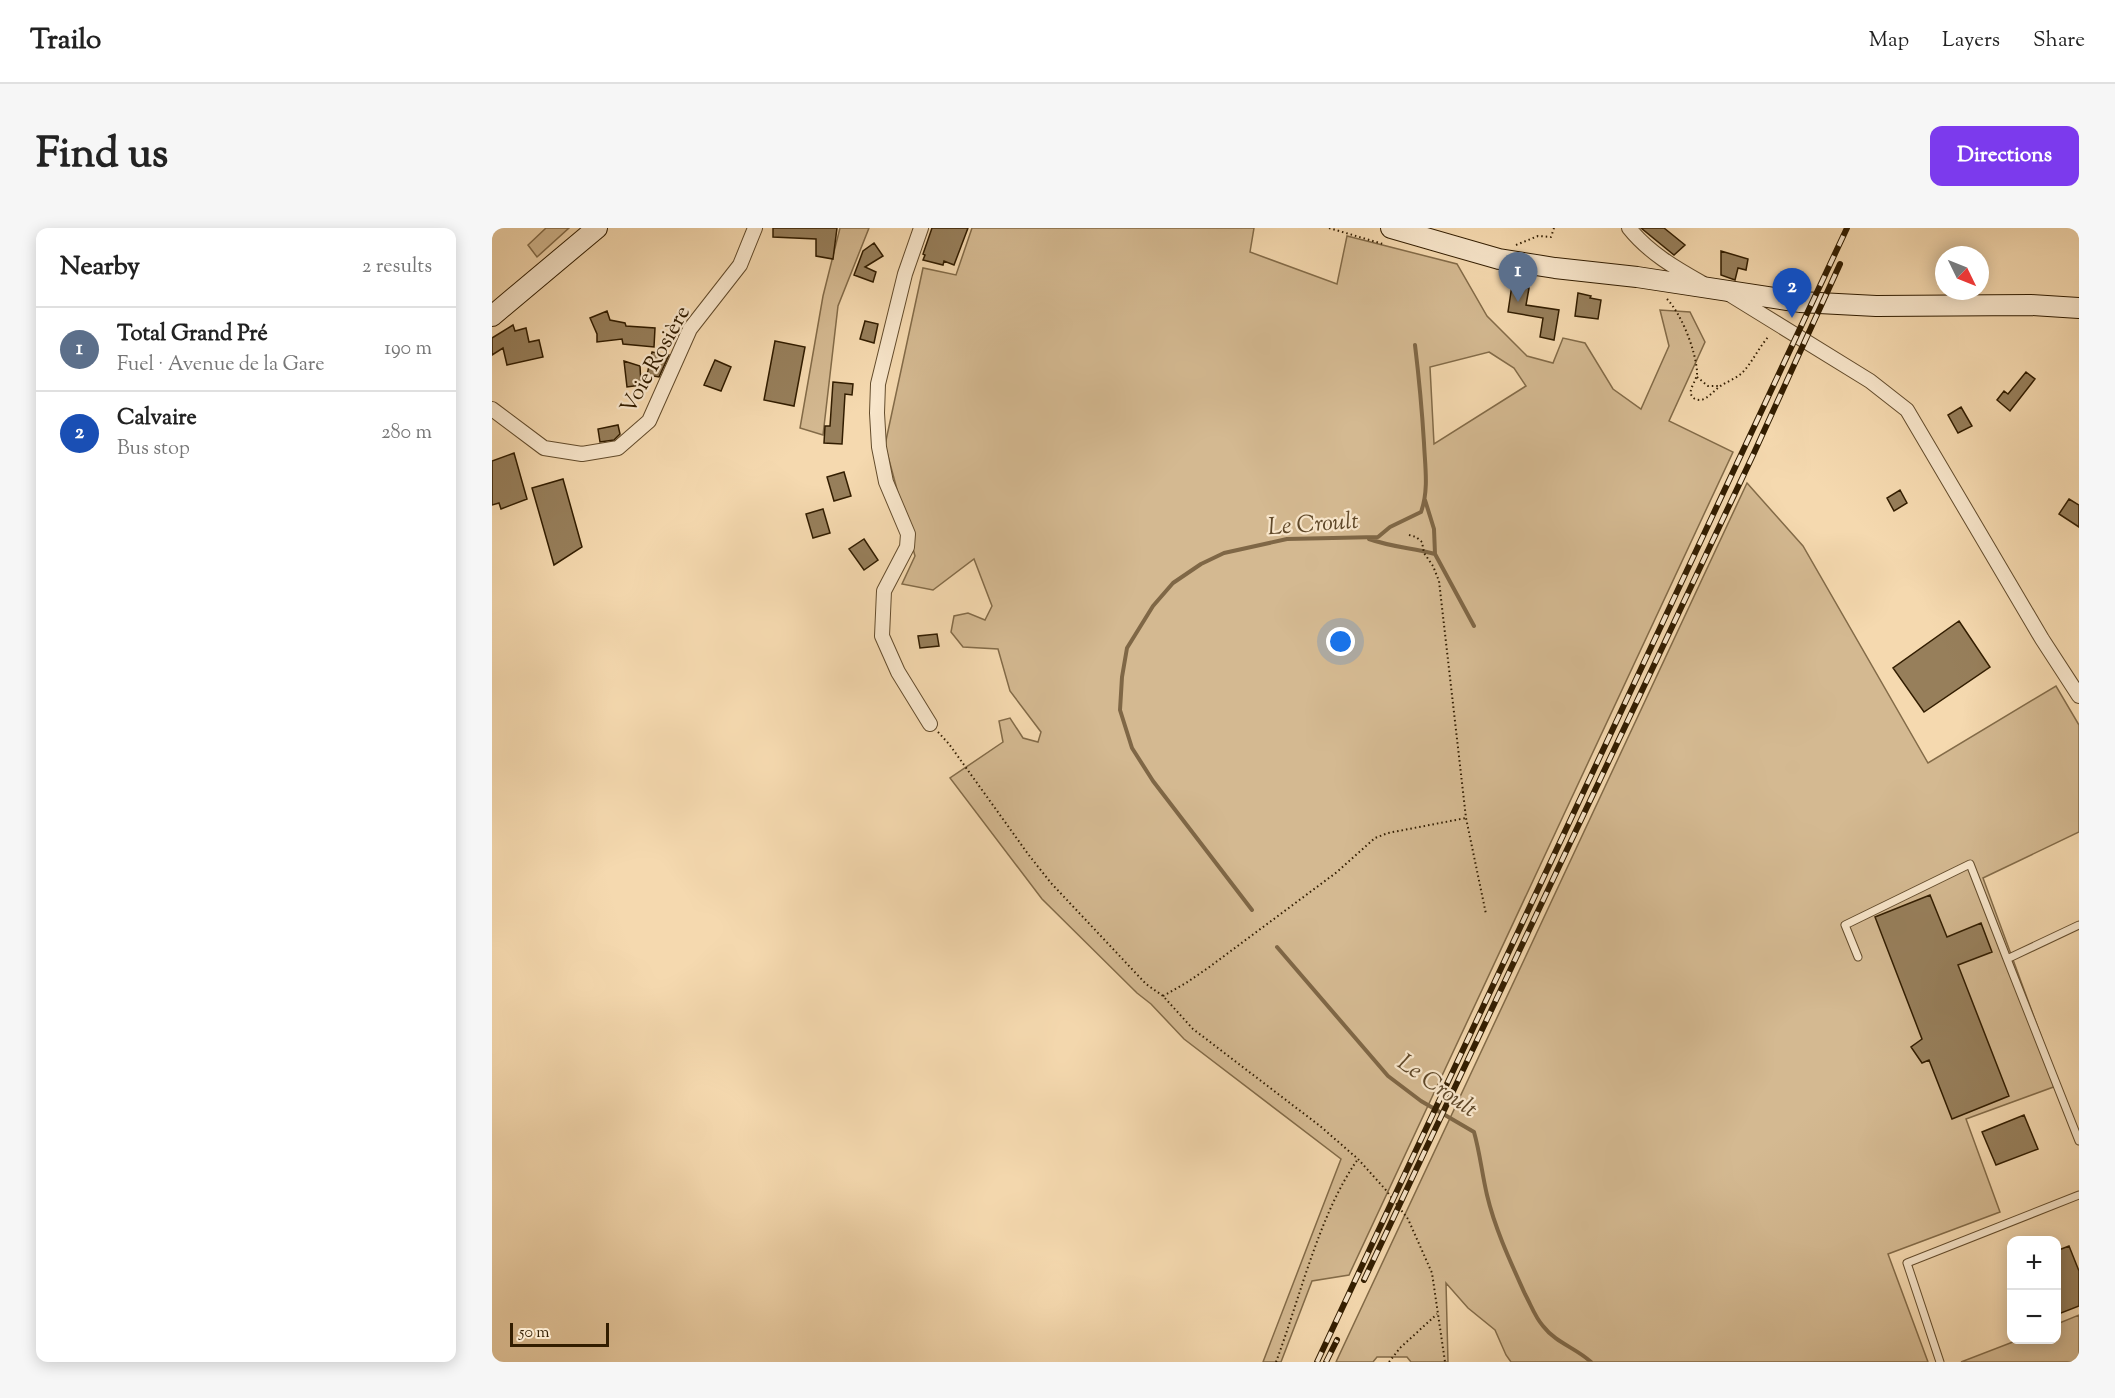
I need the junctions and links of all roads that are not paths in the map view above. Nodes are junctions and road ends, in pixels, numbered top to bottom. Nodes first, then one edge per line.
1 (597, 228) edge
2 (755, 228) edge
3 (921, 228) edge
4 (1629, 228) edge
5 (1392, 234) edge
6 (1720, 290) junction
7 (2079, 308) edge
8 (492, 316) edge
9 (492, 409) edge
10 (2079, 696) edge
11 (930, 724) road end
12 (2079, 925) edge
13 (1858, 957) dead end
14 (2007, 959) junction
15 (2079, 1141) edge
16 (2079, 1195) edge
17 (1940, 1362) edge

1 - 8 main road
2 - 9 street, Voie Rosière
3 - 11 street
4 - 6 street
5 - 6 main road
6 - 7 main road
6 - 10 street
12 - 14 lane
13 - 14 lane
14 - 15 lane
16 - 17 lane

